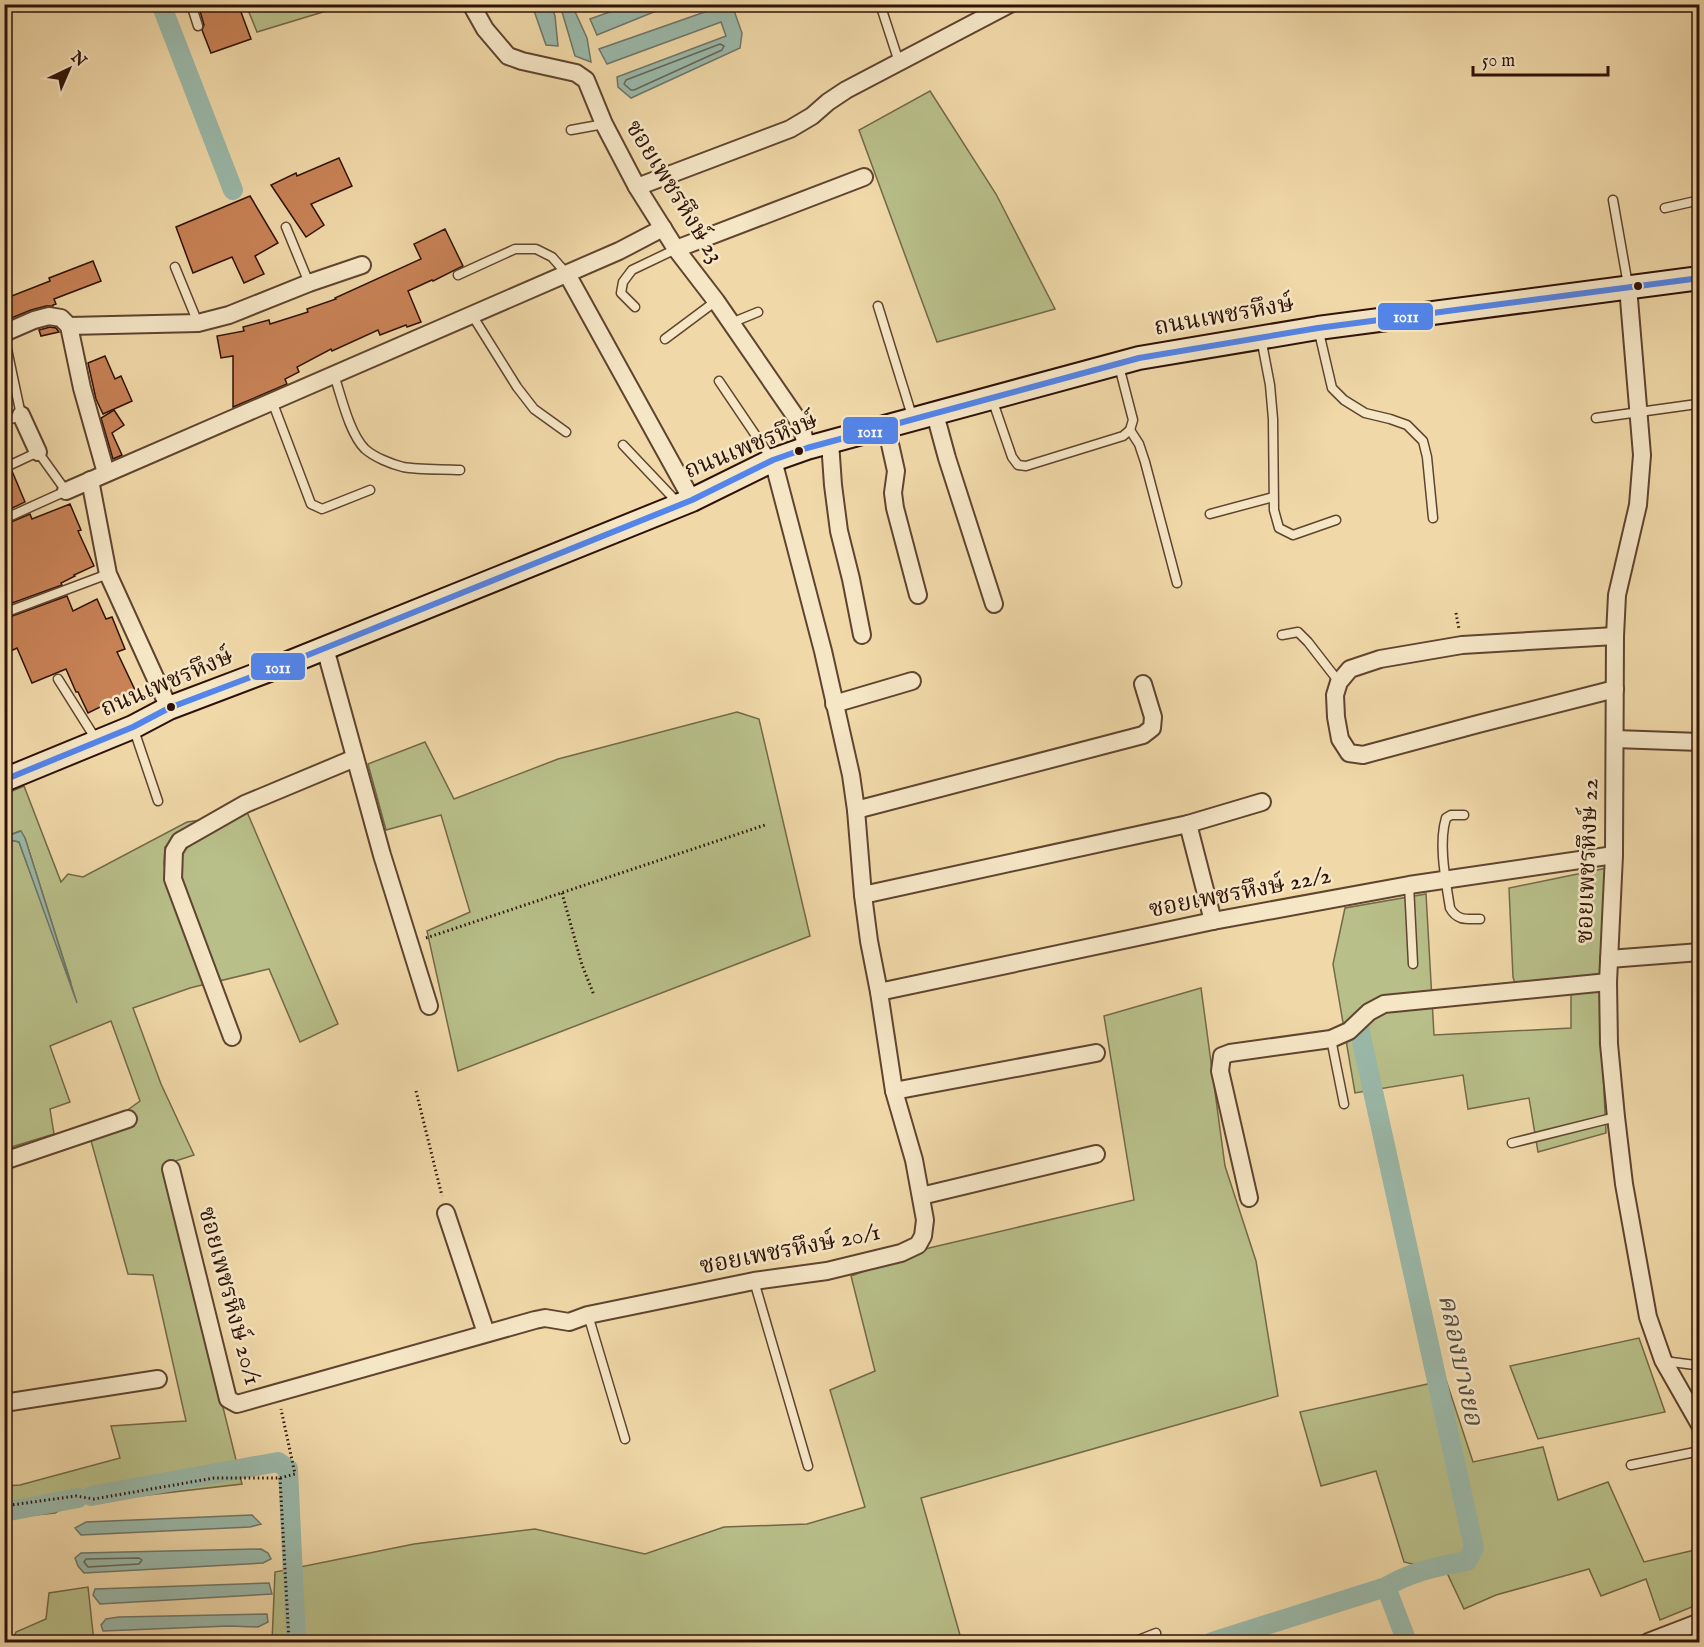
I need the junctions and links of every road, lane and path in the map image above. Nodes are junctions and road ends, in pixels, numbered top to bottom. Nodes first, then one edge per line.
1 (191, 4) edge
2 (471, 4) edge
3 (880, 4) edge
4 (1010, 4) edge
5 (198, 27) dead end
6 (899, 62) junction
7 (604, 124) junction
8 (571, 130) dead end
9 (864, 177) dead end
10 (637, 187) junction
11 (1613, 200) dead end
12 (1700, 200) edge
13 (1665, 208) dead end
14 (286, 227) dead end
15 (663, 228) junction
16 (676, 249) junction
17 (362, 265) dead end
18 (175, 267) dead end
19 (567, 273) junction
20 (458, 275) dead end
21 (1700, 278) edge
22 (309, 283) junction
23 (1628, 287) junction
24 (717, 301) junction
25 (879, 306) dead end
26 (635, 307) dead end
27 (758, 312) dead end
28 (472, 315) junction
29 (198, 323) junction
30 (731, 323) junction
31 (69, 326) junction
32 (1318, 328) junction
33 (4, 334) edge
34 (1260, 338) junction
35 (665, 339) dead end
36 (1118, 364) junction
37 (334, 375) junction
38 (719, 381) dead end
39 (992, 398) junction
40 (272, 401) junction
41 (1697, 404) dead end
42 (1638, 412) junction
43 (21, 415) junction
44 (924, 416) junction
45 (1596, 418) dead end
46 (4, 422) edge
47 (886, 426) junction
48 (1130, 430) junction
49 (566, 432) dead end
50 (830, 442) junction
51 (623, 445) dead end
52 (807, 448) junction
53 (38, 452) junction
54 (773, 460) junction
55 (4, 468) edge
56 (460, 470) dead end
57 (106, 473) junction
58 (90, 480) junction
59 (370, 490) dead end
60 (66, 491) junction
61 (1273, 497) junction
62 (686, 502) junction
63 (1210, 514) dead end
64 (1433, 518) dead end
65 (4, 519) edge
66 (1336, 520) dead end
67 (108, 574) junction
68 (1177, 583) dead end
69 (918, 595) dead end
70 (994, 604) dead end
71 (4, 613) edge
72 (862, 634) dead end
73 (1282, 635) dead end
74 (1615, 636) junction
75 (325, 648) junction
76 (58, 679) dead end
77 (912, 681) dead end
78 (1339, 682) junction
79 (1143, 684) dead end
80 (1615, 689) junction
81 (834, 704) junction
82 (169, 708) junction
83 (133, 727) junction
84 (1615, 739) junction
85 (97, 741) junction
86 (1700, 742) edge
87 (356, 758) junction
88 (4, 780) edge
89 (158, 801) dead end
90 (1262, 802) dead end
91 (856, 810) junction
92 (1464, 814) dead end
93 (1188, 824) junction
94 (765, 825) dead end
95 (1614, 855) junction
96 (1446, 880) junction
97 (1409, 885) junction
98 (562, 893) junction
99 (863, 895) junction
100 (1480, 919) dead end
101 (1213, 921) junction
102 (410, 943) junction
103 (1700, 952) edge
104 (1609, 959) junction
105 (1413, 964) dead end
106 (1608, 982) junction
107 (879, 992) junction
108 (594, 995) dead end
109 (429, 1006) dead end
110 (232, 1037) dead end
111 (1332, 1039) junction
112 (1096, 1053) dead end
113 (416, 1091) dead end
114 (894, 1091) junction
115 (1344, 1104) dead end
116 (1616, 1117) junction
117 (128, 1119) dead end
118 (1512, 1143) dead end
119 (1096, 1154) dead end
120 (4, 1161) edge
121 (171, 1168) dead end
122 (921, 1196) junction
123 (1249, 1198) dead end
124 (446, 1213) joint
125 (754, 1281) junction
126 (588, 1315) junction
127 (486, 1333) junction
128 (1664, 1360) junction
129 (1700, 1368) edge
130 (158, 1379) dead end
131 (278, 1392) junction
132 (4, 1403) edge
133 (1700, 1425) edge
134 (625, 1439) dead end
135 (1700, 1451) edge
136 (1631, 1465) dead end
137 (808, 1466) dead end
138 (281, 1478) junction
139 (4, 1506) edge
140 (1700, 1622) edge
141 (1156, 1633) dead end
142 (289, 1642) edge
143 (1133, 1642) edge
144 (1648, 1642) edge

1 - 5 lane
2 - 7 street, ซอยเพชรหึงษ์ 23
3 - 6 lane
4 - 6 street
6 - 10 street
7 - 8 lane
7 - 10 street, ซอยเพชรหึงษ์ 23
9 - 16 street
10 - 15 street, ซอยเพชรหึงษ์ 23
11 - 23 lane
12 - 13 lane
14 - 22 lane
15 - 16 street, ซอยเพชรหึงษ์ 23
15 - 19 street
16 - 24 street, ซอยเพชรหึงษ์ 23
16 - 26 lane
17 - 22 street
18 - 29 lane
19 - 20 lane
19 - 28 street
19 - 62 street
21 - 23 main road, ถนนเพชรหึงษ์
22 - 29 street
23 - 32 main road, ถนนเพชรหึงษ์
23 - 42 street, ซอยเพชรหึงษ์ 22
24 - 30 street, ซอยเพชรหึงษ์ 23
24 - 35 lane
25 - 44 lane
27 - 30 lane
28 - 37 street
28 - 49 lane
29 - 31 street
30 - 52 street, ซอยเพชรหึงษ์ 23
31 - 33 street
31 - 57 street
32 - 34 main road, ถนนเพชรหึงษ์
32 - 64 lane
33 - 43 lane
34 - 36 main road, ถนนเพชรหึงษ์
34 - 61 lane
36 - 39 main road, ถนนเพชรหึงษ์
36 - 48 lane
37 - 40 street
37 - 56 lane
38 - 54 lane
39 - 44 main road, ถนนเพชรหึงษ์
39 - 48 lane
40 - 57 street
40 - 59 lane
41 - 42 lane
42 - 45 lane
42 - 74 street, ซอยเพชรหึงษ์ 22
43 - 46 lane
43 - 53 street
44 - 47 main road, ถนนเพชรหึงษ์
44 - 70 street
47 - 50 main road, ถนนเพชรหึงษ์
47 - 69 street
48 - 68 lane
50 - 52 main road, ถนนเพชรหึงษ์
50 - 72 street
51 - 62 lane
52 - 54 main road, ถนนเพชรหึงษ์
53 - 55 lane
53 - 60 lane
54 - 62 main road, ถนนเพชรหึงษ์
54 - 81 street, ซอยเพชรหึงษ์ 20/1
57 - 58 street
58 - 60 street
58 - 67 street
60 - 65 lane
61 - 63 lane
61 - 66 lane
62 - 75 main road, ถนนเพชรหึงษ์
67 - 71 lane
67 - 82 street
73 - 78 lane
74 - 78 street
74 - 80 street, ซอยเพชรหึงษ์ 22
75 - 82 main road, ถนนเพชรหึงษ์
75 - 87 street
76 - 85 lane
77 - 81 street
78 - 80 street
79 - 91 street
80 - 84 street, ซอยเพชรหึงษ์ 22
81 - 91 street, ซอยเพชรหึงษ์ 20/1
82 - 83 main road, ถนนเพชรหึงษ์
83 - 85 main road, ถนนเพชรหึงษ์
83 - 89 lane
84 - 86 street
84 - 95 street, ซอยเพชรหึงษ์ 22
85 - 88 main road, ถนนเพชรหึงษ์
87 - 102 street
87 - 110 street
90 - 93 street
91 - 99 street, ซอยเพชรหึงษ์ 20/1
92 - 96 lane
93 - 99 street
93 - 101 street
94 - 98 path
95 - 96 street, ซอยเพชรหึงษ์ 22/2
95 - 104 street, ซอยเพชรหึงษ์ 22
96 - 97 street, ซอยเพชรหึงษ์ 22/2
96 - 100 lane
97 - 101 street, ซอยเพชรหึงษ์ 22/2
97 - 105 lane
98 - 102 path
98 - 108 path
99 - 107 street, ซอยเพชรหึงษ์ 20/1
101 - 107 street, ซอยเพชรหึงษ์ 22/2
102 - 109 street
103 - 104 street
104 - 106 street, ซอยเพชรหึงษ์ 22
106 - 111 street
106 - 116 street, ซอยเพชรหึงษ์ 22
107 - 114 street, ซอยเพชรหึงษ์ 20/1
111 - 115 lane
111 - 123 street
112 - 114 street
113 - 124 path
114 - 122 street, ซอยเพชรหึงษ์ 20/1
116 - 118 lane
116 - 128 street, ซอยเพชรหึงษ์ 22
117 - 120 street
119 - 122 street
121 - 131 street, ซอยเพชรหึงษ์ 20/1
122 - 125 street, ซอยเพชรหึงษ์ 20/1
124 - 127 street
125 - 126 street, ซอยเพชรหึงษ์ 20/1
125 - 137 lane
126 - 127 street, ซอยเพชรหึงษ์ 20/1
126 - 134 lane
127 - 131 street, ซอยเพชรหึงษ์ 20/1
128 - 129 lane
128 - 133 street, ซอยเพชรหึงษ์ 22
130 - 132 street
131 - 138 path
135 - 136 lane
138 - 139 path
138 - 142 path
140 - 144 street
141 - 143 lane

